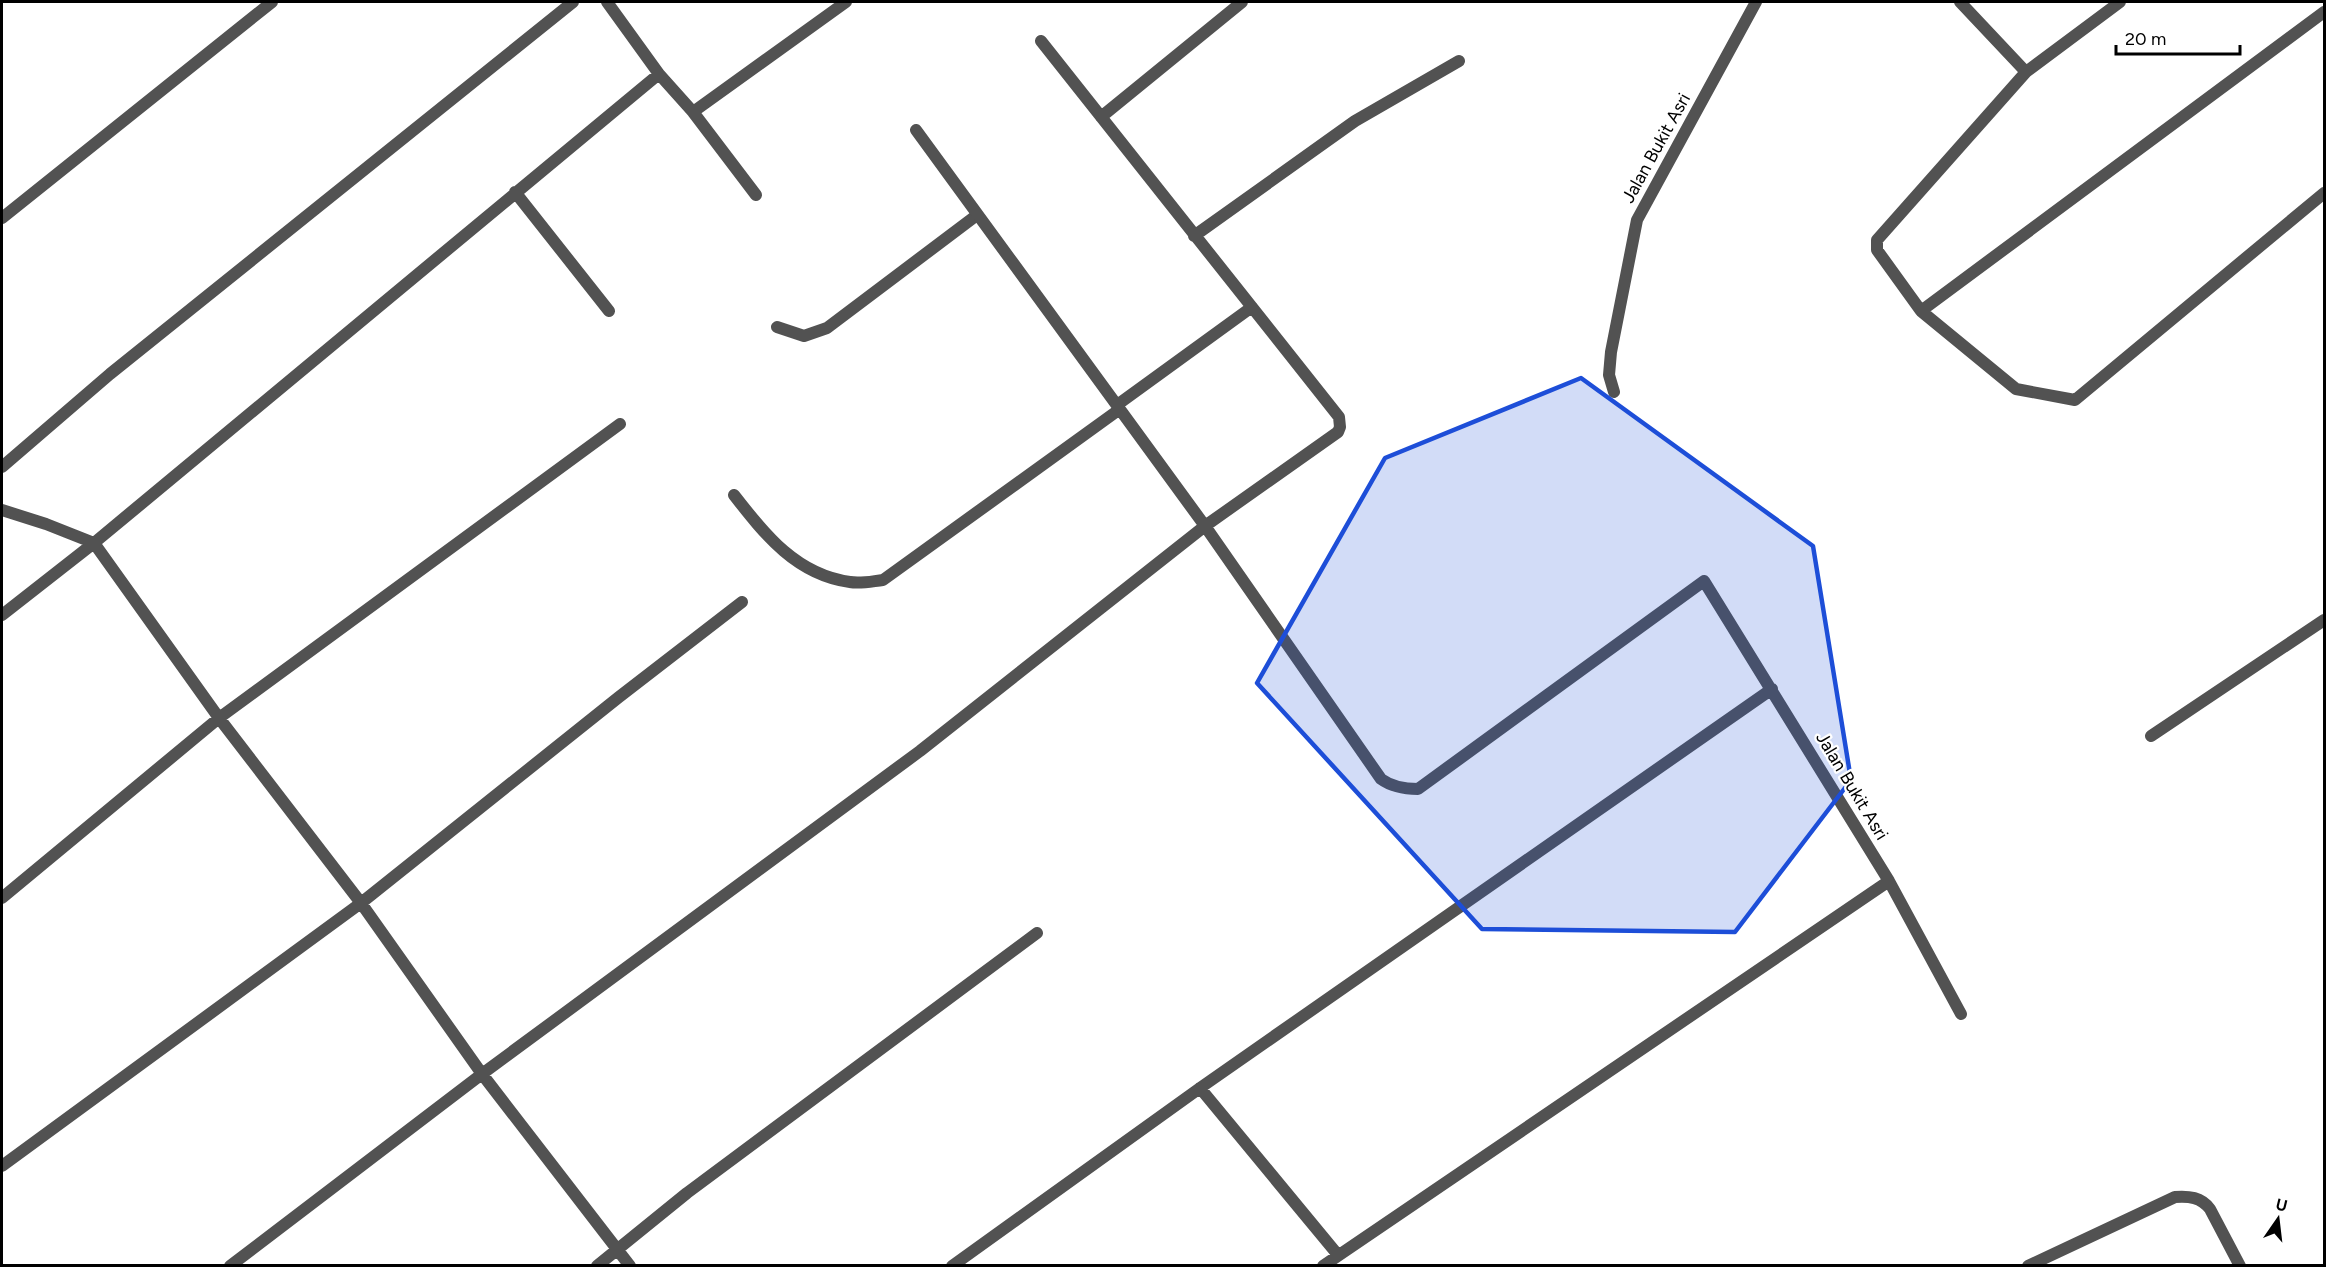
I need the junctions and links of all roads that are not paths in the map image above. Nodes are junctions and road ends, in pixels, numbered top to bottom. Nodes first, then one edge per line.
1 (272, 2) edge
2 (573, 2) edge
3 (607, 2) edge
4 (846, 2) edge
5 (1242, 2) edge
6 (1756, 2) edge
7 (1960, 2) edge
8 (2120, 2) edge
9 (2325, 12) edge
10 (1041, 41) dead end
11 (1459, 61) dead end
12 (2026, 72) junction
13 (659, 74) junction
14 (693, 112) junction
15 (1101, 117) junction
16 (916, 130) dead end
17 (515, 192) junction
18 (2325, 193) edge
19 (756, 195) dead end
20 (977, 215) junction
21 (2, 218) edge
22 (1194, 236) junction
23 (1252, 307) junction
24 (609, 311) dead end
25 (1921, 311) junction
26 (777, 327) dead end
27 (1614, 392) dead end
28 (1118, 407) junction
29 (620, 424) dead end
30 (2, 466) edge
31 (734, 495) dead end
32 (2, 510) edge
33 (1205, 526) junction
34 (94, 543) junction
35 (742, 603) dead end
36 (2, 615) edge
37 (2325, 620) edge
38 (1772, 689) junction
39 (219, 718) junction
40 (2151, 736) dead end
41 (1889, 881) junction
42 (2, 898) edge
43 (361, 903) junction
44 (1037, 933) dead end
45 (1961, 1014) dead end
46 (482, 1074) junction
47 (1200, 1088) junction
48 (2, 1166) edge
49 (618, 1250) junction
50 (1338, 1255) junction
51 (230, 1266) edge
52 (597, 1266) edge
53 (630, 1266) edge
54 (952, 1266) edge
55 (1323, 1266) edge
56 (2028, 1266) edge
57 (2240, 1266) edge

1 - 21 street
2 - 30 street
3 - 13 street
4 - 14 street
5 - 15 street
6 - 27 street, Jalan Bukit Asri
7 - 12 street
8 - 12 street
9 - 25 street
10 - 15 street
11 - 22 street
12 - 25 street
13 - 14 street
13 - 17 street
14 - 19 street
15 - 22 street
16 - 20 street
17 - 24 street
17 - 34 street
18 - 25 street
20 - 26 street
20 - 28 street
22 - 23 street
23 - 28 street
23 - 33 street
28 - 31 street
28 - 33 street
29 - 39 street
32 - 34 street
33 - 38 street, Jalan Bukit Asri
33 - 46 street
34 - 36 street
34 - 39 street
35 - 43 street
37 - 40 street
38 - 41 street, Jalan Bukit Asri
38 - 47 street
39 - 42 street
39 - 43 street
41 - 45 street, Jalan Bukit Asri
41 - 50 street
43 - 46 street
43 - 48 street
44 - 49 street
46 - 49 street
46 - 51 street
47 - 50 street
47 - 54 street
49 - 52 street
49 - 53 street
50 - 55 street
56 - 57 street

